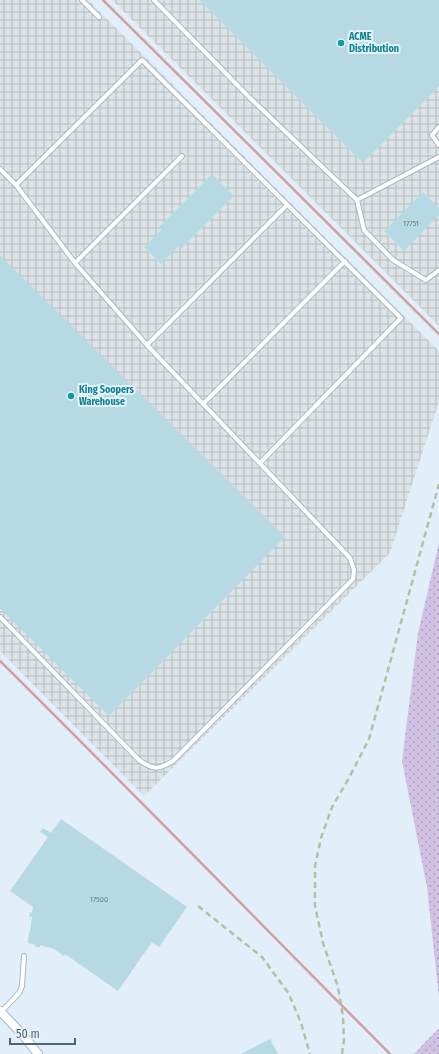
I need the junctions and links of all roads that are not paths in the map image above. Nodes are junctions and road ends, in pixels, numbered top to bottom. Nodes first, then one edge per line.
1 (82, 0) edge
2 (154, 0) edge
3 (99, 18) dead end
4 (439, 127) edge
5 (439, 145) edge
6 (182, 156) dead end
7 (439, 157) edge
8 (0, 168) edge
9 (16, 185) junction
10 (357, 200) junction
11 (287, 205) junction
12 (345, 262) junction
13 (75, 263) junction
14 (439, 270) edge
15 (147, 345) junction
16 (203, 404) junction
17 (260, 463) junction
18 (0, 617) edge
19 (24, 956) dead end
20 (1, 1012) edge
21 (38, 1054) edge

1 - 3 lane
2 - 10 lane
4 - 5 lane
6 - 13 lane
7 - 10 lane
8 - 9 lane
9 - 11 lane
9 - 13 lane
10 - 14 lane
11 - 12 lane
11 - 15 lane
12 - 16 lane
12 - 17 lane
13 - 15 lane
15 - 16 lane
16 - 17 lane
17 - 18 lane
19 - 20 lane
20 - 21 street

